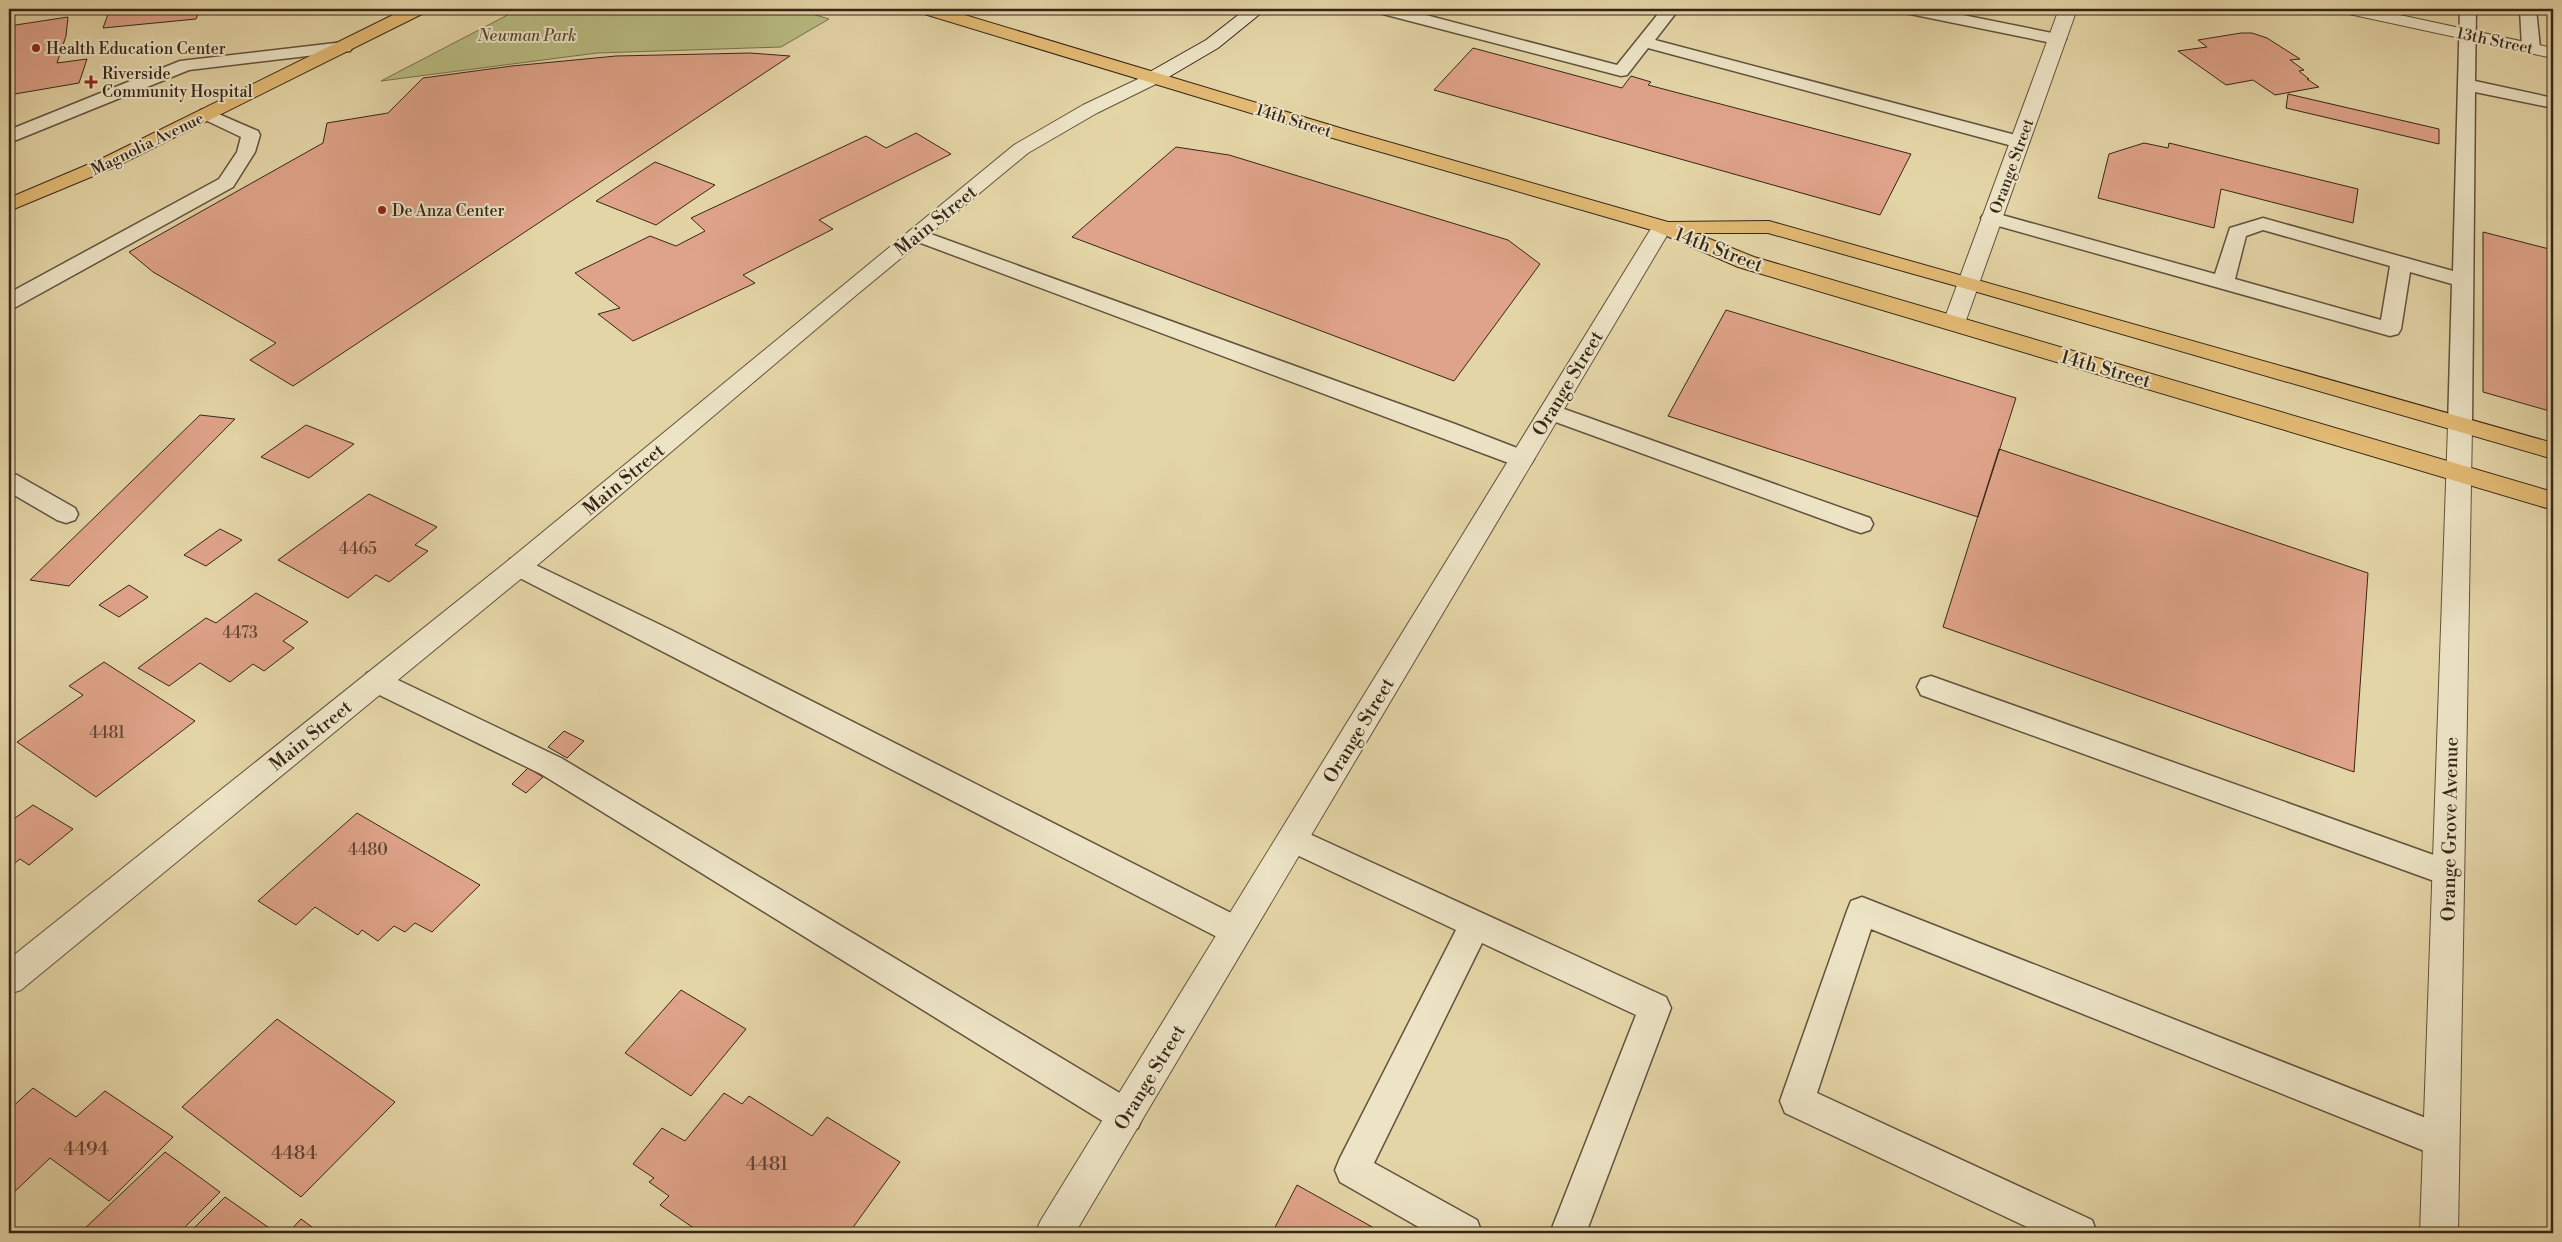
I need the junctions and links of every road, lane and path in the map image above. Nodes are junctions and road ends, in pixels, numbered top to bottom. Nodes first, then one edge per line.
1 (418, 9) edge
2 (927, 9) edge
3 (1257, 9) edge
4 (1385, 9) edge
5 (1671, 9) edge
6 (1910, 9) edge
7 (2068, 9) edge
8 (2349, 9) edge
9 (2468, 9) edge
10 (2528, 9) edge
11 (2468, 34) junction
12 (2057, 39) junction
13 (1645, 42) junction
14 (344, 47) junction
15 (2531, 48) junction
16 (2553, 53) edge
17 (1153, 78) junction
18 (2468, 85) junction
19 (2553, 103) edge
20 (207, 114) junction
21 (9, 137) edge
22 (2020, 142) junction
23 (9, 205) edge
24 (1991, 218) junction
25 (1662, 227) junction
26 (917, 235) junction
27 (2400, 262) junction
28 (2464, 280) junction
29 (1968, 282) junction
30 (2224, 282) junction
31 (9, 302) edge
32 (1954, 323) junction
33 (1550, 412) junction
34 (2460, 426) junction
35 (2553, 451) edge
36 (1522, 459) junction
37 (2459, 473) junction
38 (9, 481) edge
39 (2553, 501) edge
40 (66, 514) dead end
41 (1862, 524) dead end
42 (519, 566) junction
43 (377, 681) junction
44 (1932, 687) dead end
45 (1292, 838) junction
46 (2448, 873) junction
47 (1475, 924) junction
48 (1236, 931) junction
49 (9, 979) edge
50 (1126, 1116) junction
51 (2442, 1141) junction
52 (1054, 1233) edge
53 (1464, 1233) edge
54 (1568, 1233) edge
55 (2079, 1233) edge
56 (2439, 1233) edge

1 - 14 main road, Magnolia Avenue
2 - 17 main road, 14th Street
3 - 17 street, Main Street
4 - 13 lane
5 - 13 lane
6 - 12 lane
7 - 12 street, Orange Street
8 - 11 street, 13th Street
9 - 11 lane
10 - 15 lane
11 - 15 street, 13th Street
11 - 18 lane
12 - 22 street, Orange Street
13 - 22 lane
14 - 20 main road, Magnolia Avenue
14 - 21 lane
15 - 16 street, 13th Street
17 - 25 main road, 14th Street
17 - 26 street, Main Street
18 - 19 lane
18 - 28 lane
20 - 23 main road, Magnolia Avenue
20 - 31 lane
22 - 24 street, Orange Street
24 - 29 street, Orange Street
24 - 30 lane
25 - 29 main road, 14th Street
25 - 32 main road, 14th Street
25 - 33 street, Orange Street
26 - 36 lane
26 - 42 street, Main Street
27 - 28 lane
27 - 30 lane
27 - 30 lane
28 - 34 lane
29 - 32 street, Orange Street
29 - 34 main road, 14th Street
32 - 37 main road, 14th Street
33 - 36 street, Orange Street
33 - 41 lane
34 - 35 main road, 14th Street
34 - 37 street, Orange Grove Avenue
36 - 45 street, Orange Street
37 - 39 main road, 14th Street
37 - 46 street, Orange Grove Avenue
38 - 40 lane
42 - 43 street, Main Street
42 - 48 lane
43 - 49 street, Main Street
43 - 50 lane
44 - 46 lane
45 - 47 lane
45 - 48 street, Orange Street
46 - 51 street, Orange Grove Avenue
47 - 53 lane
47 - 54 lane
48 - 50 street, Orange Street
50 - 52 street, Orange Street
51 - 55 lane
51 - 56 street, Orange Grove Avenue

